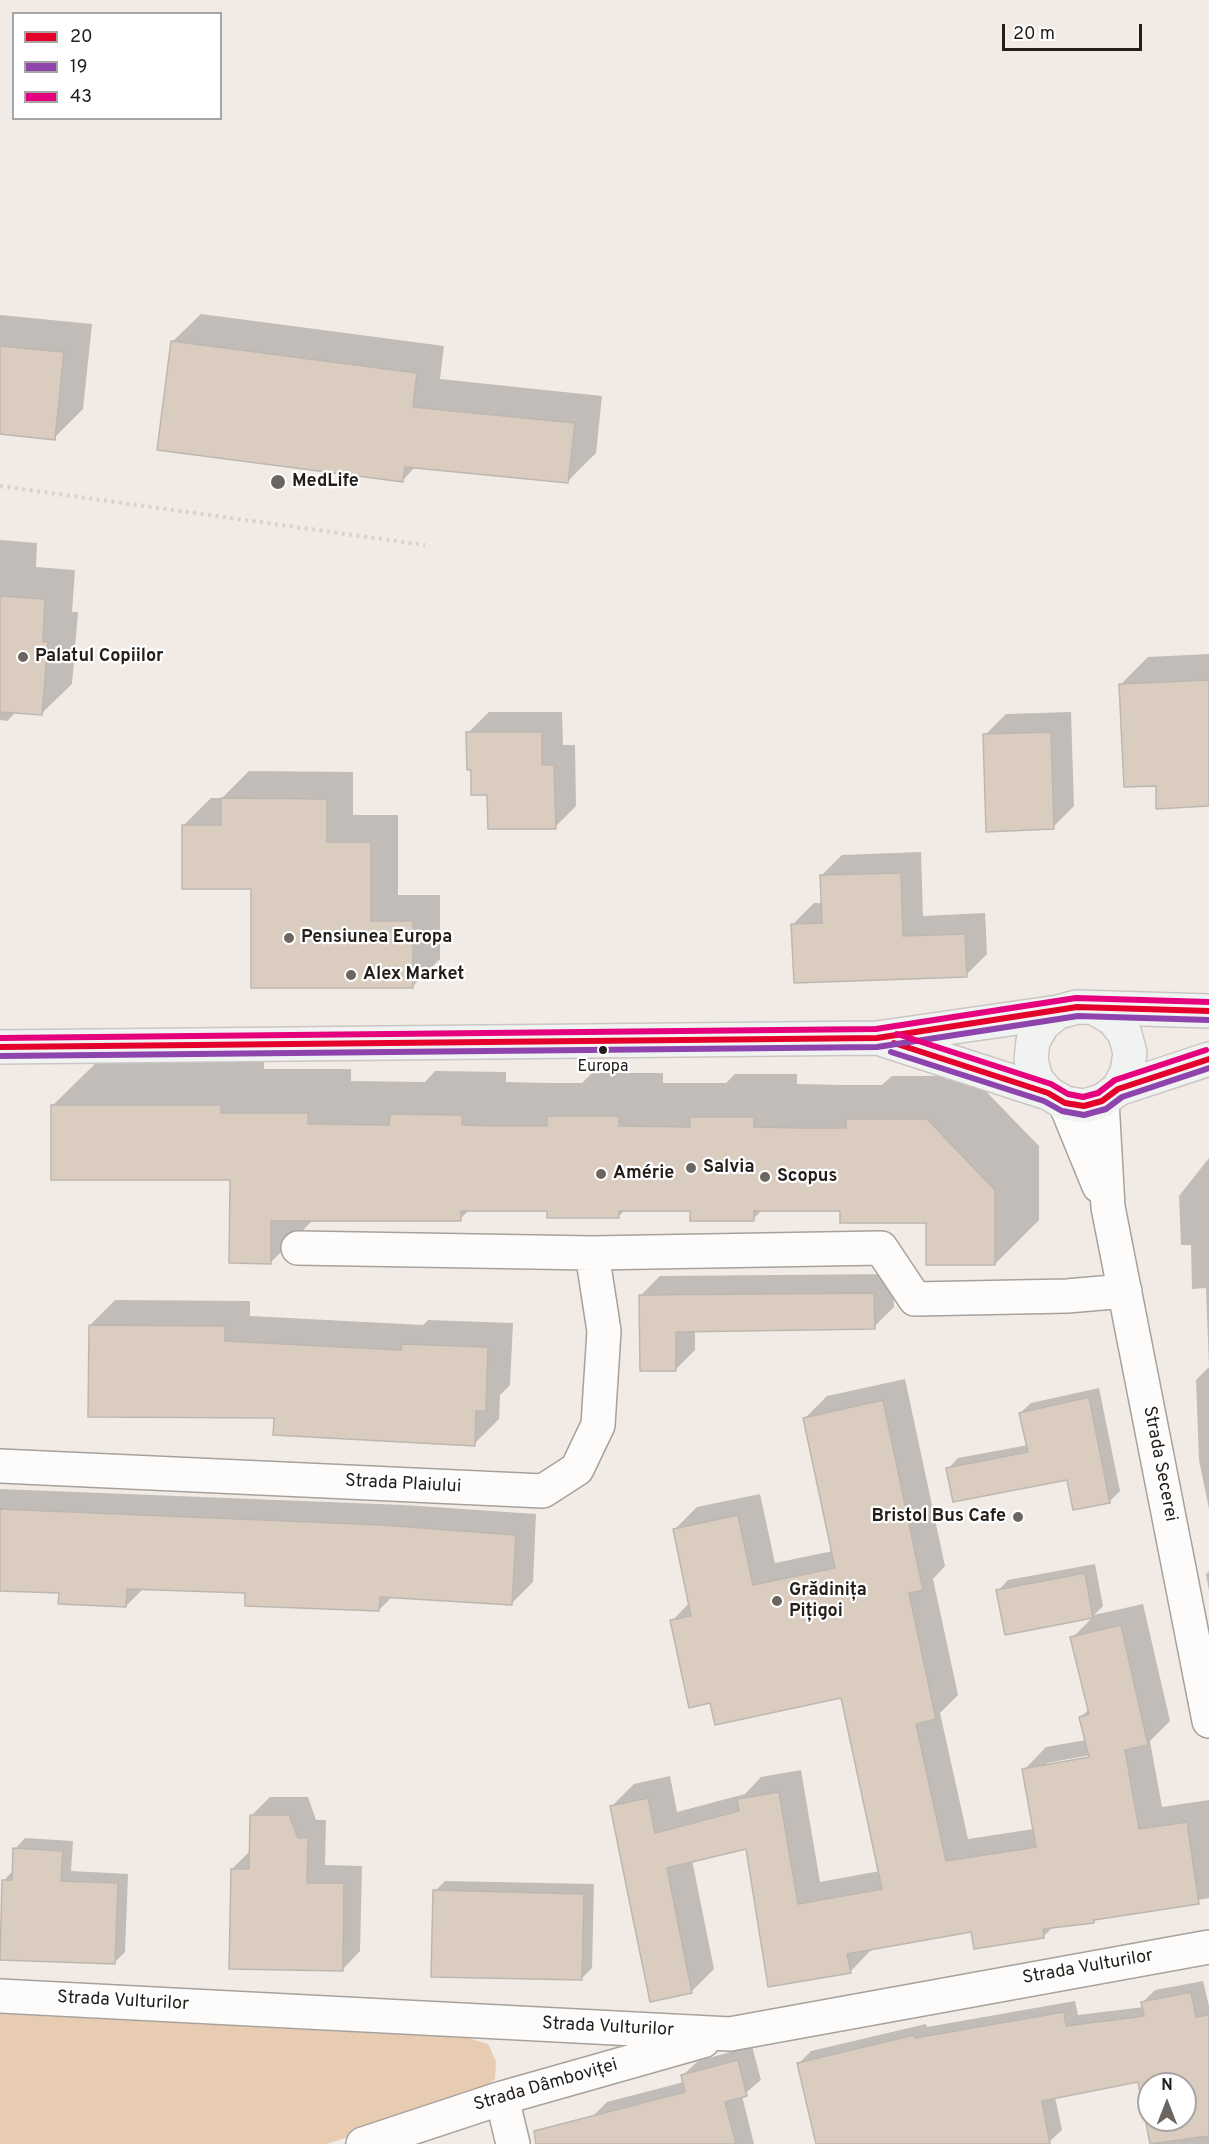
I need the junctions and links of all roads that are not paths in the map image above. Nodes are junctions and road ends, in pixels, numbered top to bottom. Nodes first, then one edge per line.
1 (1096, 1009) junction
2 (1209, 1011) edge
3 (1058, 1012) junction
4 (877, 1038) junction
5 (0, 1047) edge
6 (1209, 1059) edge
7 (1110, 1095) junction
8 (1056, 1098) junction
9 (1108, 1207) junction
10 (298, 1248) dead end
11 (592, 1253) junction
12 (1125, 1291) junction
13 (0, 1466) edge
14 (1209, 1721) edge
15 (1209, 1947) edge
16 (0, 1996) edge
17 (730, 2034) junction
18 (502, 2098) junction
19 (363, 2144) edge
20 (513, 2144) edge

1 - 2 main road
1 - 3 main road
1 - 7 main road
3 - 4 main road
3 - 8 main road
4 - 5 main road
4 - 8 main road
6 - 7 main road
7 - 8 main road
7 - 9 street, Strada Secerei
8 - 9 street, Strada Secerei
9 - 12 street, Strada Secerei
10 - 11 street
11 - 12 street
11 - 13 street, Strada Plaiului
12 - 14 street, Strada Secerei
15 - 17 street, Strada Vulturilor
16 - 17 street, Strada Vulturilor
17 - 18 street, Strada Dâmboviței
18 - 19 street, Strada Dâmboviței
18 - 20 street

